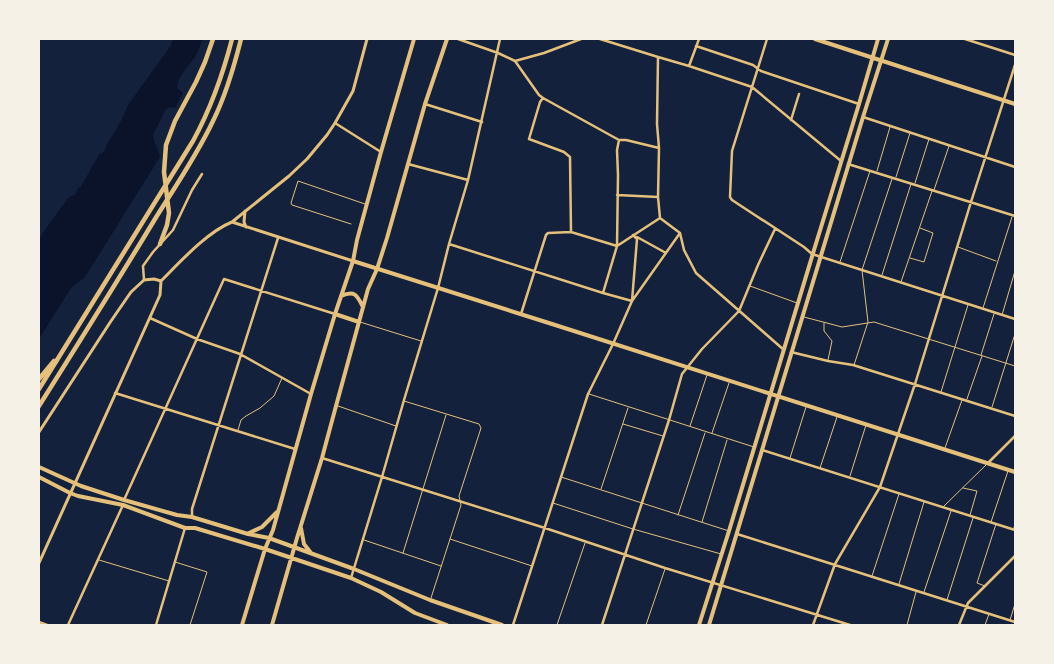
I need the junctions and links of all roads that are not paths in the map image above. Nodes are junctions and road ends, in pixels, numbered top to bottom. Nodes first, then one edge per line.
1 (213, 39) edge
2 (232, 39) edge
3 (241, 39) edge
4 (367, 39) edge
5 (414, 39) edge
6 (447, 39) edge
7 (458, 39) edge
8 (500, 39) edge
9 (581, 39) edge
10 (600, 39) edge
11 (699, 39) edge
12 (767, 39) edge
13 (815, 39) edge
14 (878, 39) edge
15 (888, 39) edge
16 (965, 39) edge
17 (696, 46) junction
18 (498, 53) junction
19 (1015, 55) edge
20 (658, 57) junction
21 (872, 58) junction
22 (515, 61) junction
23 (881, 61) junction
24 (1015, 65) edge
25 (689, 66) junction
26 (758, 68) junction
27 (752, 87) junction
28 (799, 94) dead end
29 (543, 98) junction
30 (1004, 100) junction
31 (425, 104) junction
32 (859, 104) junction
33 (1015, 104) edge
34 (862, 118) junction
35 (791, 120) junction
36 (335, 122) junction
37 (482, 122) junction
38 (891, 126) junction
39 (910, 132) junction
40 (929, 139) junction
41 (619, 140) junction
42 (949, 145) junction
43 (659, 148) junction
44 (381, 152) junction
45 (986, 158) junction
46 (841, 161) junction
47 (408, 164) junction
48 (848, 164) junction
49 (1015, 167) edge
50 (870, 170) junction
51 (877, 173) junction
52 (202, 174) dead end
53 (894, 178) junction
54 (468, 180) junction
55 (913, 184) junction
56 (933, 191) junction
57 (617, 195) junction
58 (658, 197) junction
59 (971, 202) junction
60 (368, 205) junction
61 (246, 211) junction
62 (1014, 216) edge
63 (660, 218) junction
64 (232, 222) junction
65 (350, 224) dead end
66 (246, 227) junction
67 (920, 228) junction
68 (775, 229) junction
69 (571, 232) junction
70 (680, 234) junction
71 (633, 235) junction
72 (278, 238) junction
73 (160, 244) junction
74 (449, 244) junction
75 (617, 246) junction
76 (957, 247) junction
77 (814, 248) junction
78 (822, 250) junction
79 (666, 253) junction
80 (812, 254) junction
81 (820, 257) junction
82 (910, 257) junction
83 (353, 261) junction
84 (810, 261) junction
85 (997, 262) junction
86 (840, 263) junction
87 (818, 264) junction
88 (377, 270) junction
89 (862, 270) junction
90 (1015, 270) edge
91 (535, 271) junction
92 (882, 276) junction
93 (144, 280) junction
94 (161, 281) junction
95 (901, 282) junction
96 (750, 286) junction
97 (438, 288) junction
98 (262, 291) junction
99 (603, 293) junction
100 (943, 296) junction
101 (341, 297) junction
102 (632, 301) junction
103 (798, 303) junction
104 (968, 304) junction
105 (363, 307) junction
106 (983, 309) junction
107 (739, 311) junction
108 (994, 312) junction
109 (334, 314) junction
110 (521, 314) junction
111 (1002, 314) junction
112 (802, 316) junction
113 (149, 317) junction
114 (1015, 319) edge
115 (359, 322) junction
116 (824, 322) junction
117 (868, 322) junction
118 (1015, 334) edge
119 (197, 340) junction
120 (929, 340) junction
121 (422, 341) junction
122 (613, 344) junction
123 (955, 348) junction
124 (784, 350) junction
125 (791, 352) junction
126 (62, 353) junction
127 (240, 354) junction
128 (981, 356) junction
129 (828, 361) junction
130 (1006, 363) junction
131 (853, 366) junction
132 (1015, 366) edge
133 (687, 367) junction
134 (708, 374) junction
135 (282, 378) junction
136 (39, 379) edge
137 (729, 381) junction
138 (915, 384) junction
139 (39, 389) edge
140 (115, 392) junction
141 (941, 392) junction
142 (311, 394) junction
143 (588, 394) junction
144 (770, 394) junction
145 (779, 397) junction
146 (962, 399) junction
147 (404, 400) junction
148 (966, 400) junction
149 (39, 406) edge
150 (336, 406) junction
151 (807, 406) junction
152 (628, 407) junction
153 (166, 408) junction
154 (991, 408) junction
155 (446, 414) junction
156 (837, 415) junction
157 (1015, 416) edge
158 (669, 420) junction
159 (623, 424) junction
160 (218, 425) junction
161 (866, 425) junction
162 (396, 426) junction
163 (690, 427) junction
164 (238, 431) junction
165 (39, 432) edge
166 (705, 432) junction
167 (712, 434) junction
168 (898, 435) junction
169 (663, 436) junction
170 (1015, 436) edge
171 (727, 439) junction
172 (295, 448) junction
173 (755, 448) junction
174 (945, 449) junction
175 (762, 450) junction
176 (322, 458) junction
177 (790, 459) junction
178 (987, 464) junction
179 (39, 467) edge
180 (820, 468) junction
181 (1009, 470) junction
182 (1015, 472) edge
183 (39, 477) edge
184 (382, 477) junction
185 (849, 477) junction
186 (561, 478) junction
187 (74, 484) junction
188 (880, 487) junction
189 (963, 488) junction
190 (423, 490) junction
191 (601, 490) junction
192 (70, 493) junction
193 (899, 493) junction
194 (124, 502) junction
195 (459, 502) junction
196 (552, 502) junction
197 (925, 502) junction
198 (641, 503) junction
199 (943, 507) junction
200 (951, 510) junction
201 (278, 511) junction
202 (678, 516) junction
203 (971, 516) junction
204 (192, 517) junction
205 (991, 522) junction
206 (702, 523) junction
207 (996, 524) junction
208 (1015, 524) edge
209 (301, 526) junction
210 (185, 528) junction
211 (545, 528) junction
212 (633, 529) junction
213 (1014, 529) edge
214 (729, 531) junction
215 (248, 534) junction
216 (737, 534) junction
217 (269, 538) junction
218 (450, 539) junction
219 (364, 540) junction
220 (585, 541) junction
221 (265, 548) junction
222 (295, 548) junction
223 (403, 553) junction
224 (625, 554) junction
225 (722, 554) junction
226 (313, 555) junction
227 (1015, 556) edge
228 (292, 558) junction
229 (98, 560) junction
230 (175, 562) junction
231 (39, 563) edge
232 (835, 564) junction
233 (441, 566) junction
234 (533, 566) junction
235 (665, 568) junction
236 (354, 569) junction
237 (872, 577) junction
238 (351, 578) junction
239 (170, 581) junction
240 (713, 583) junction
241 (722, 585) junction
242 (898, 585) junction
243 (986, 586) junction
244 (917, 591) junction
245 (923, 593) junction
246 (430, 600) junction
247 (946, 600) junction
248 (1015, 604) edge
249 (966, 607) junction
250 (989, 614) junction
251 (817, 615) junction
252 (1012, 621) edge
253 (40, 624) edge
254 (47, 625) edge
255 (68, 625) edge
256 (156, 625) edge
257 (190, 625) edge
258 (242, 625) edge
259 (272, 625) edge
260 (447, 625) edge
261 (502, 625) edge
262 (513, 625) edge
263 (557, 625) edge
264 (602, 625) edge
265 (646, 625) edge
266 (699, 625) edge
267 (709, 625) edge
268 (813, 625) edge
269 (850, 625) edge
270 (907, 625) edge
271 (959, 625) edge
272 (985, 625) edge
273 (1010, 625) edge

1 - 73 highway
2 - 126 highway
3 - 149 highway
4 - 36 street
5 - 44 main road
6 - 31 main road
7 - 18 street
8 - 18 street
9 - 22 street
10 - 20 street
11 - 17 street
12 - 26 street
13 - 21 main road
14 - 21 main road
15 - 23 main road
16 - 19 street
17 - 25 street
17 - 26 street
18 - 22 street
18 - 37 street
20 - 25 street
20 - 43 street
21 - 23 main road
21 - 32 main road
22 - 29 street
23 - 30 main road
23 - 34 main road
24 - 30 street
25 - 27 street
26 - 27 street
26 - 32 street
27 - 35 street
27 - 68 street
28 - 35 street
29 - 41 street
29 - 69 street
30 - 33 main road
30 - 45 street
31 - 37 street
31 - 47 main road
32 - 46 main road
34 - 38 street
34 - 48 main road
35 - 46 street
36 - 44 street
36 - 61 street
37 - 54 street
38 - 39 street
38 - 51 lane
39 - 40 street
39 - 53 lane
40 - 42 street
40 - 55 lane
41 - 43 street
41 - 57 street
42 - 45 street
42 - 56 lane
43 - 58 street
44 - 60 main road
45 - 49 street
45 - 59 street
46 - 77 main road
47 - 54 street
47 - 88 main road
48 - 50 street
48 - 78 main road
50 - 51 street
50 - 86 lane
51 - 53 street
52 - 73 street
53 - 55 street
53 - 89 lane
54 - 74 street
55 - 56 street
55 - 92 lane
56 - 59 street
56 - 67 lane
57 - 58 street
57 - 75 street
58 - 63 street
59 - 62 street
59 - 76 street
60 - 65 lane
60 - 83 main road
61 - 64 street
61 - 66 street
62 - 85 lane
63 - 70 street
63 - 71 street
64 - 66 street
64 - 94 street
66 - 72 street
67 - 82 lane
67 - 82 lane
68 - 80 street
68 - 96 street
69 - 75 street
69 - 91 street
70 - 79 street
70 - 107 street
71 - 75 street
71 - 79 street
71 - 102 street
72 - 83 street
72 - 98 street
73 - 93 street
74 - 91 street
74 - 97 street
75 - 99 street
76 - 85 lane
76 - 100 street
77 - 78 main road
77 - 80 main road
78 - 81 main road
79 - 102 street
80 - 81 street
80 - 84 main road
81 - 86 street
81 - 87 main road
82 - 95 lane
83 - 88 main road
83 - 101 main road
84 - 87 main road
84 - 103 main road
85 - 106 lane
86 - 89 street
87 - 112 main road
88 - 97 main road
88 - 105 main road
89 - 92 street
89 - 117 lane
90 - 111 lane
91 - 99 street
91 - 110 street
92 - 95 street
93 - 94 street
93 - 165 street
94 - 113 street
95 - 100 street
96 - 103 lane
96 - 107 street
97 - 110 main road
97 - 121 street
98 - 109 street
98 - 119 street
98 - 127 street
99 - 102 street
100 - 104 street
100 - 120 street
101 - 105 main road
101 - 109 main road
102 - 122 street
103 - 124 main road
104 - 106 street
104 - 123 lane
105 - 115 main road
106 - 108 street
107 - 124 street
107 - 133 street
108 - 111 street
108 - 128 lane
109 - 115 main road
109 - 142 main road
110 - 122 main road
111 - 114 street
112 - 116 lane
112 - 125 main road
113 - 119 street
113 - 140 street
115 - 121 lane
115 - 150 main road
116 - 117 lane
116 - 129 lane
117 - 120 lane
117 - 131 lane
118 - 130 lane
119 - 127 street
119 - 153 street
120 - 123 lane
120 - 138 street
121 - 147 street
122 - 133 main road
122 - 143 street
123 - 128 lane
123 - 141 lane
124 - 144 main road
125 - 129 street
125 - 145 main road
126 - 136 highway
126 - 139 highway
127 - 135 street
127 - 160 street
128 - 130 lane
128 - 148 lane
129 - 131 street
130 - 132 lane
130 - 154 lane
131 - 138 street
133 - 134 main road
133 - 158 street
134 - 137 main road
134 - 163 lane
135 - 142 street
135 - 164 lane
137 - 144 main road
137 - 167 lane
138 - 141 street
138 - 168 street
140 - 153 street
140 - 187 street
141 - 146 street
142 - 172 main road
143 - 152 lane
143 - 186 street
144 - 145 main road
144 - 173 main road
145 - 151 main road
145 - 175 main road
146 - 148 street
146 - 174 lane
147 - 155 lane
147 - 162 street
148 - 154 street
150 - 162 lane
150 - 176 main road
151 - 156 main road
151 - 177 lane
152 - 158 lane
152 - 159 lane
153 - 160 street
153 - 194 street
154 - 157 street
155 - 190 lane
155 - 195 lane
156 - 161 main road
156 - 180 lane
158 - 163 lane
158 - 169 street
159 - 169 lane
159 - 191 lane
160 - 164 street
160 - 204 street
161 - 168 main road
161 - 185 lane
162 - 184 street
163 - 166 lane
164 - 172 street
166 - 167 lane
166 - 202 lane
167 - 171 lane
168 - 174 main road
168 - 188 street
169 - 198 street
170 - 178 street
171 - 173 lane
171 - 206 lane
172 - 201 main road
173 - 214 main road
174 - 178 main road
175 - 177 street
175 - 216 main road
176 - 184 street
176 - 209 main road
177 - 180 street
178 - 181 main road
178 - 189 lane
179 - 187 main road
180 - 185 street
181 - 182 main road
181 - 205 lane
183 - 192 main road
184 - 190 street
184 - 219 street
185 - 188 street
186 - 191 lane
186 - 196 street
187 - 192 street
187 - 194 main road
188 - 193 street
188 - 232 street
189 - 199 lane
189 - 203 lane
190 - 195 street
190 - 223 lane
191 - 198 lane
192 - 194 main road
192 - 231 street
193 - 197 street
193 - 237 lane
194 - 204 main road
194 - 210 main road
194 - 229 street
195 - 211 street
195 - 218 lane
196 - 211 street
196 - 212 lane
197 - 199 street
197 - 242 lane
198 - 202 lane
198 - 212 street
199 - 200 street
200 - 203 street
200 - 245 lane
201 - 215 main road
201 - 217 main road
202 - 206 lane
203 - 205 street
203 - 247 lane
204 - 215 main road
205 - 207 street
206 - 214 lane
207 - 213 street
207 - 243 lane
208 - 213 lane
209 - 222 main road
209 - 226 main road
210 - 221 main road
210 - 230 street
211 - 220 street
211 - 234 street
212 - 224 street
212 - 225 lane
214 - 225 main road
215 - 217 main road
216 - 232 street
216 - 241 main road
217 - 221 main road
217 - 222 main road
218 - 233 lane
218 - 234 lane
219 - 223 lane
219 - 236 street
220 - 224 street
220 - 263 lane
221 - 228 main road
221 - 258 main road
222 - 226 main road
222 - 228 main road
223 - 233 lane
224 - 235 street
224 - 264 street
225 - 240 main road
226 - 236 main road
227 - 243 street
228 - 238 main road
228 - 259 main road
229 - 239 lane
229 - 255 street
230 - 239 street
230 - 257 lane
232 - 237 street
232 - 251 street
233 - 246 lane
234 - 262 street
235 - 240 street
235 - 265 lane
236 - 238 street
236 - 246 main road
237 - 242 street
238 - 260 main road
239 - 256 street
240 - 241 street
240 - 266 main road
241 - 251 street
241 - 267 main road
242 - 244 street
243 - 249 street
244 - 245 street
244 - 270 lane
245 - 247 street
246 - 261 main road
247 - 249 street
248 - 252 lane
249 - 250 street
249 - 271 street
250 - 252 street
250 - 272 lane
251 - 268 street
251 - 269 street
252 - 273 lane
253 - 254 street

